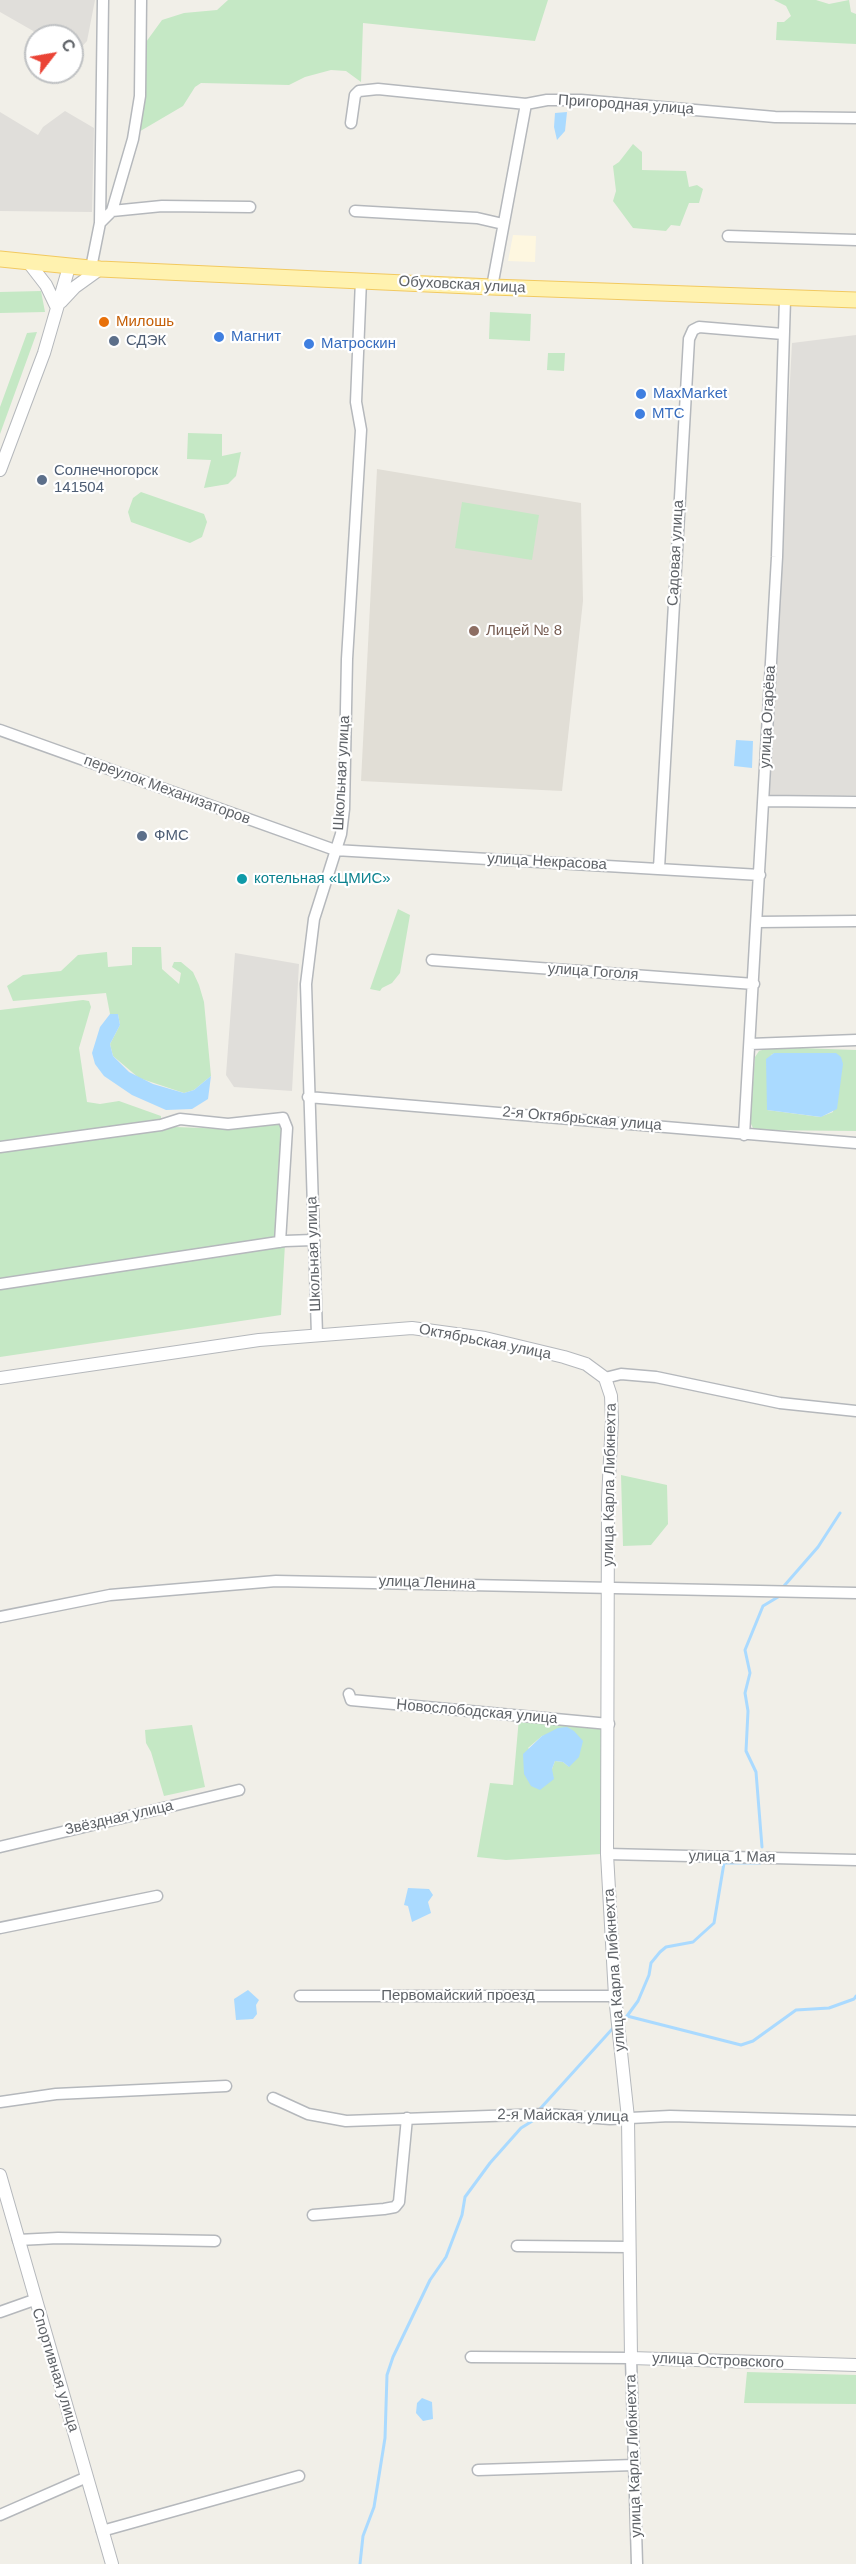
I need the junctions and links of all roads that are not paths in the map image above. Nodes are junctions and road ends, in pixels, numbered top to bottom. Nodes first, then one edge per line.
1 (103, 0) edge
2 (141, 0) edge
3 (526, 104) junction
4 (856, 118) edge
5 (351, 123) dead end
6 (250, 207) dead end
7 (112, 211) junction
8 (356, 211) dead end
9 (100, 223) junction
10 (502, 224) junction
11 (728, 236) dead end
12 (856, 240) edge
13 (0, 259) edge
14 (29, 263) junction
15 (69, 267) junction
16 (95, 268) junction
17 (361, 280) junction
18 (492, 287) junction
19 (785, 299) junction
20 (856, 300) edge
21 (57, 308) junction
22 (783, 334) junction
23 (0, 470) edge
24 (0, 730) edge
25 (764, 801) junction
26 (856, 802) edge
27 (335, 850) junction
28 (659, 868) junction
29 (760, 874) junction
30 (856, 921) edge
31 (758, 922) junction
32 (432, 960) dead end
33 (754, 984) junction
34 (856, 1040) edge
35 (750, 1044) junction
36 (308, 1097) junction
37 (744, 1135) junction
38 (856, 1143) edge
39 (0, 1147) edge
40 (313, 1240) junction
41 (280, 1242) junction
42 (0, 1284) edge
43 (316, 1335) junction
44 (0, 1378) edge
45 (605, 1378) junction
46 (856, 1411) edge
47 (608, 1588) junction
48 (856, 1593) edge
49 (0, 1617) edge
50 (348, 1694) dead end
51 (609, 1724) junction
52 (239, 1790) dead end
53 (0, 1847) edge
54 (607, 1854) junction
55 (856, 1860) edge
56 (157, 1896) dead end
57 (0, 1928) edge
58 (300, 1996) dead end
59 (615, 1996) junction
60 (226, 2086) dead end
61 (273, 2098) dead end
62 (0, 2102) edge
63 (407, 2118) junction
64 (628, 2118) junction
65 (856, 2121) edge
66 (0, 2175) edge
67 (313, 2215) dead end
68 (18, 2240) junction
69 (215, 2241) dead end
70 (517, 2246) dead end
71 (629, 2247) junction
72 (34, 2300) junction
73 (0, 2312) edge
74 (471, 2357) dead end
75 (631, 2358) junction
76 (856, 2365) edge
77 (634, 2465) junction
78 (478, 2470) dead end
79 (299, 2476) dead end
80 (87, 2477) junction
81 (0, 2515) edge
82 (102, 2531) junction
83 (112, 2564) edge
84 (637, 2564) edge

1 - 9 street
2 - 7 street
3 - 4 street, Пригородная улица
3 - 5 street, Пригородная улица
3 - 10 street
6 - 7 street
7 - 9 street
8 - 10 street
9 - 16 street
10 - 18 street
11 - 12 street
13 - 14 main road, Обуховская улица
14 - 15 main road, Обуховская улица
14 - 21 street
15 - 16 main road, Обуховская улица
15 - 21 street
16 - 17 main road, Обуховская улица
16 - 21 street
17 - 18 main road, Обуховская улица
17 - 27 street, Школьная улица
18 - 19 main road, Обуховская улица
19 - 20 main road, Обуховская улица
19 - 22 street, улица Огарёва
21 - 23 street
22 - 25 street, улица Огарёва
22 - 28 street, Садовая улица
24 - 27 street, переулок Механизаторов
25 - 26 street
25 - 29 street, улица Огарёва
27 - 28 street, улица Некрасова
27 - 36 street, Школьная улица
28 - 29 street, улица Некрасова
29 - 31 street, улица Огарёва
30 - 31 street
31 - 33 street, улица Огарёва
32 - 33 street, улица Гоголя
33 - 35 street, улица Огарёва
34 - 35 street
35 - 37 street, улица Огарёва
36 - 37 street, 2-я Октябрьская улица
36 - 40 street, Школьная улица
37 - 38 street, 2-я Октябрьская улица
39 - 41 street
40 - 41 street
40 - 43 street, Школьная улица
41 - 42 street
43 - 44 street, Октябрьская улица
43 - 45 street, Октябрьская улица
45 - 46 street
45 - 47 street, улица Карла Либкнехта
47 - 48 street, улица Ленина
47 - 49 street, улица Ленина
47 - 51 street, улица Карла Либкнехта
50 - 51 street, Новослободская улица
51 - 54 street, улица Карла Либкнехта
52 - 53 street, Звёздная улица
54 - 55 street, улица 1 Мая
54 - 59 street, улица Карла Либкнехта
56 - 57 street
58 - 59 street, Первомайский проезд
59 - 64 street, улица Карла Либкнехта
60 - 62 street
61 - 63 street, 2-я Майская улица
63 - 64 street, 2-я Майская улица
63 - 67 street
64 - 65 street, 2-я Майская улица
64 - 71 street, улица Карла Либкнехта
66 - 68 street, Спортивная улица
68 - 69 street
68 - 72 street, Спортивная улица
70 - 71 street
71 - 75 street, улица Карла Либкнехта
72 - 73 street
72 - 80 street, Спортивная улица
74 - 75 street, улица Островского
75 - 76 street, улица Островского
75 - 77 street, улица Карла Либкнехта
77 - 78 street
77 - 84 street, улица Карла Либкнехта
79 - 82 street
80 - 81 street
80 - 82 street, Спортивная улица
82 - 83 street, Спортивная улица

